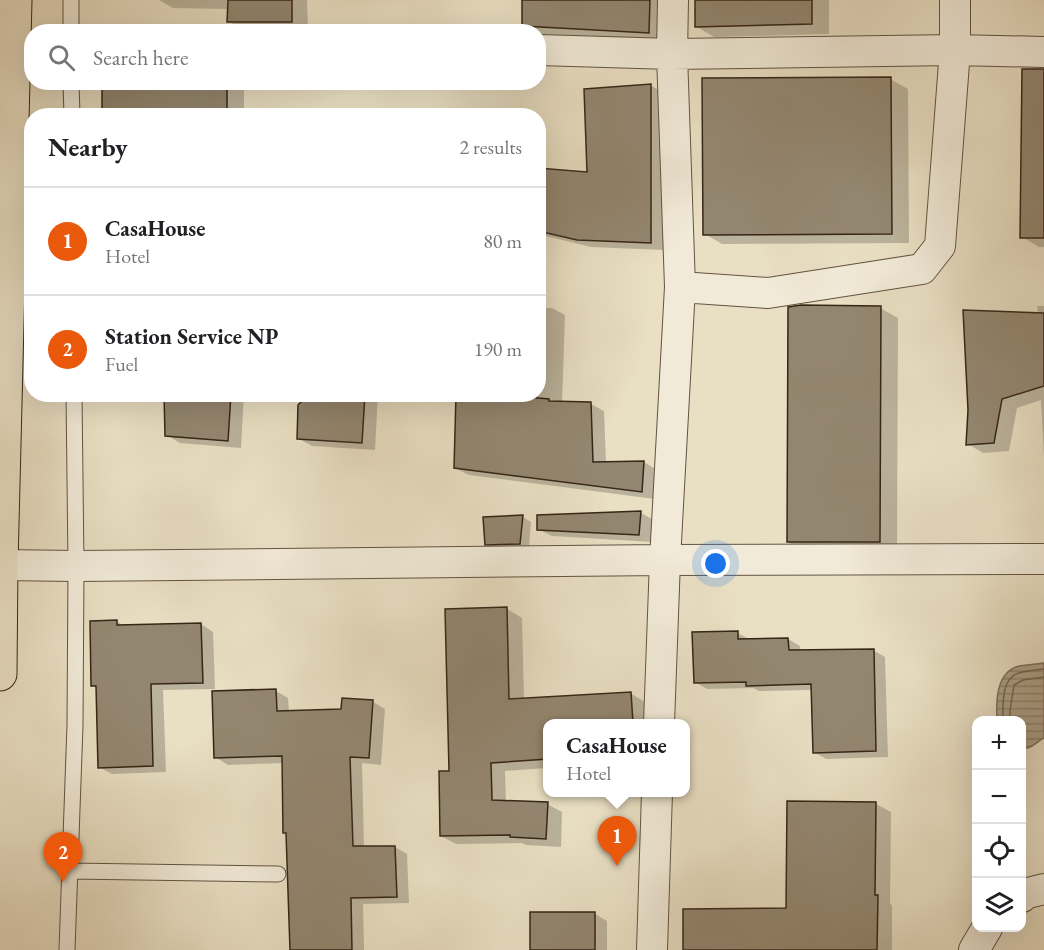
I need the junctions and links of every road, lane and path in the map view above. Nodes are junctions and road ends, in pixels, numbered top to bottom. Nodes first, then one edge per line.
1 (15, 0) edge
2 (71, 0) edge
3 (673, 0) edge
4 (955, 0) edge
5 (71, 24) edge
6 (23, 49) edge
7 (546, 50) edge
8 (956, 50) junction
9 (1044, 52) edge
10 (672, 54) junction
11 (71, 90) edge
12 (72, 108) edge
13 (680, 287) junction
14 (74, 402) edge
15 (1044, 559) edge
16 (665, 560) junction
17 (1, 565) edge
18 (76, 566) junction
19 (0, 674) edge
20 (660, 719) edge
21 (657, 797) edge
22 (70, 871) junction
23 (278, 874) dead end
24 (1044, 889) edge
25 (1026, 894) edge
26 (984, 932) edge
27 (67, 950) edge
28 (652, 950) edge
29 (974, 950) edge

1 - 6 highway
2 - 5 lane
3 - 10 street
4 - 8 street
6 - 17 highway
7 - 10 street
8 - 9 street
8 - 10 street
8 - 13 street
10 - 13 street
11 - 12 lane
13 - 16 street
14 - 18 lane
15 - 16 street
16 - 18 street
16 - 20 street
17 - 18 street
17 - 19 highway
18 - 22 lane
21 - 28 street
22 - 23 lane
22 - 27 lane
24 - 25 street
26 - 29 street

